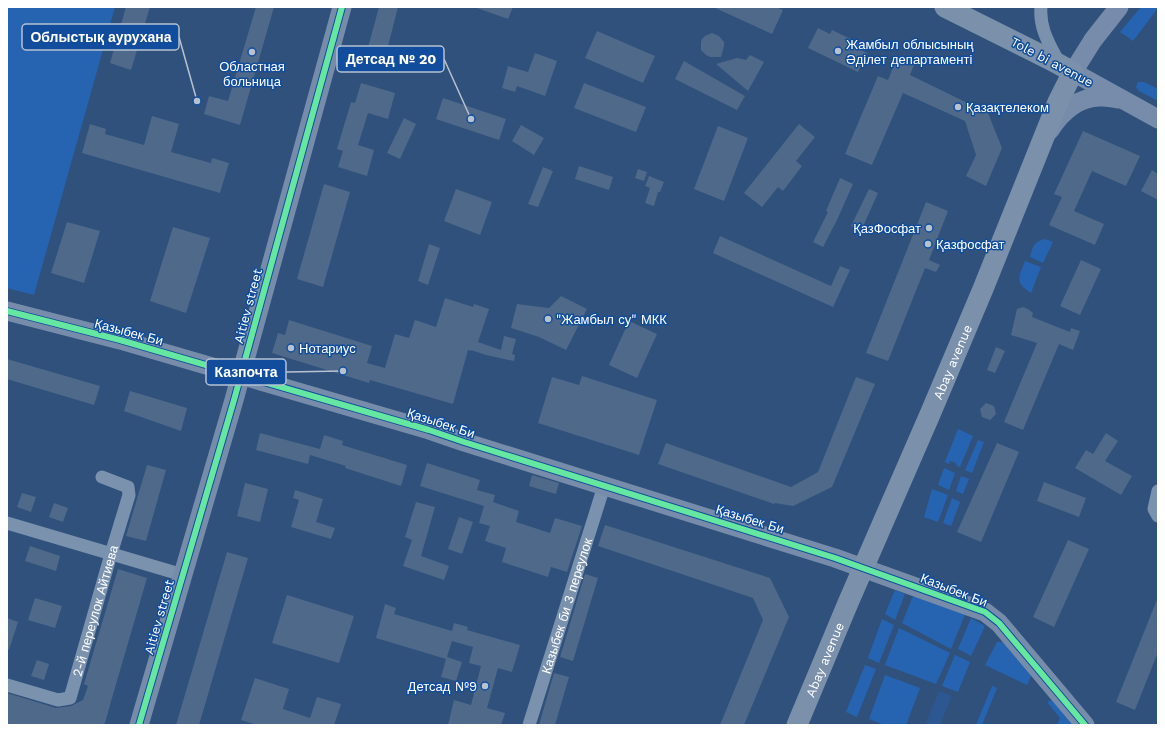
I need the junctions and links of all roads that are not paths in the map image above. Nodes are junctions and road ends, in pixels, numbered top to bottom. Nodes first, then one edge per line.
1 (342, 7) edge
2 (945, 7) edge
3 (1041, 7) edge
4 (1119, 7) edge
5 (1067, 68) junction
6 (1124, 100) junction
7 (1158, 119) edge
8 (1042, 141) junction
9 (7, 311) edge
10 (240, 374) junction
11 (102, 477) dead end
12 (604, 486) junction
13 (1158, 492) edge
14 (1158, 516) edge
15 (7, 523) edge
16 (111, 554) junction
17 (864, 568) junction
18 (183, 575) junction
19 (7, 685) edge
20 (139, 725) edge
21 (529, 725) edge
22 (797, 725) edge
23 (1085, 725) edge

1 - 10 street, Aitiev street
2 - 5 main road, Tole bi avenue
3 - 5 street
4 - 5 street, Abay avenue
5 - 6 street, Tole bi avenue
5 - 8 main road, Abay avenue
6 - 7 street, Tole bi avenue
6 - 8 street
8 - 17 main road, Abay avenue
9 - 10 street, Қазыбек Би
10 - 12 street, Қазыбек Би
10 - 18 street, Aitiev street
11 - 16 street, 2-й переулок Айтиева
12 - 17 street, Қазыбек Би
12 - 21 street, Казыбек би 3 переулок
13 - 14 street
15 - 16 street
16 - 18 street
16 - 19 street, 2-й переулок Айтиева
17 - 22 main road, Abay avenue
17 - 23 street, Казыбек Би
18 - 20 street, Aitiev street

